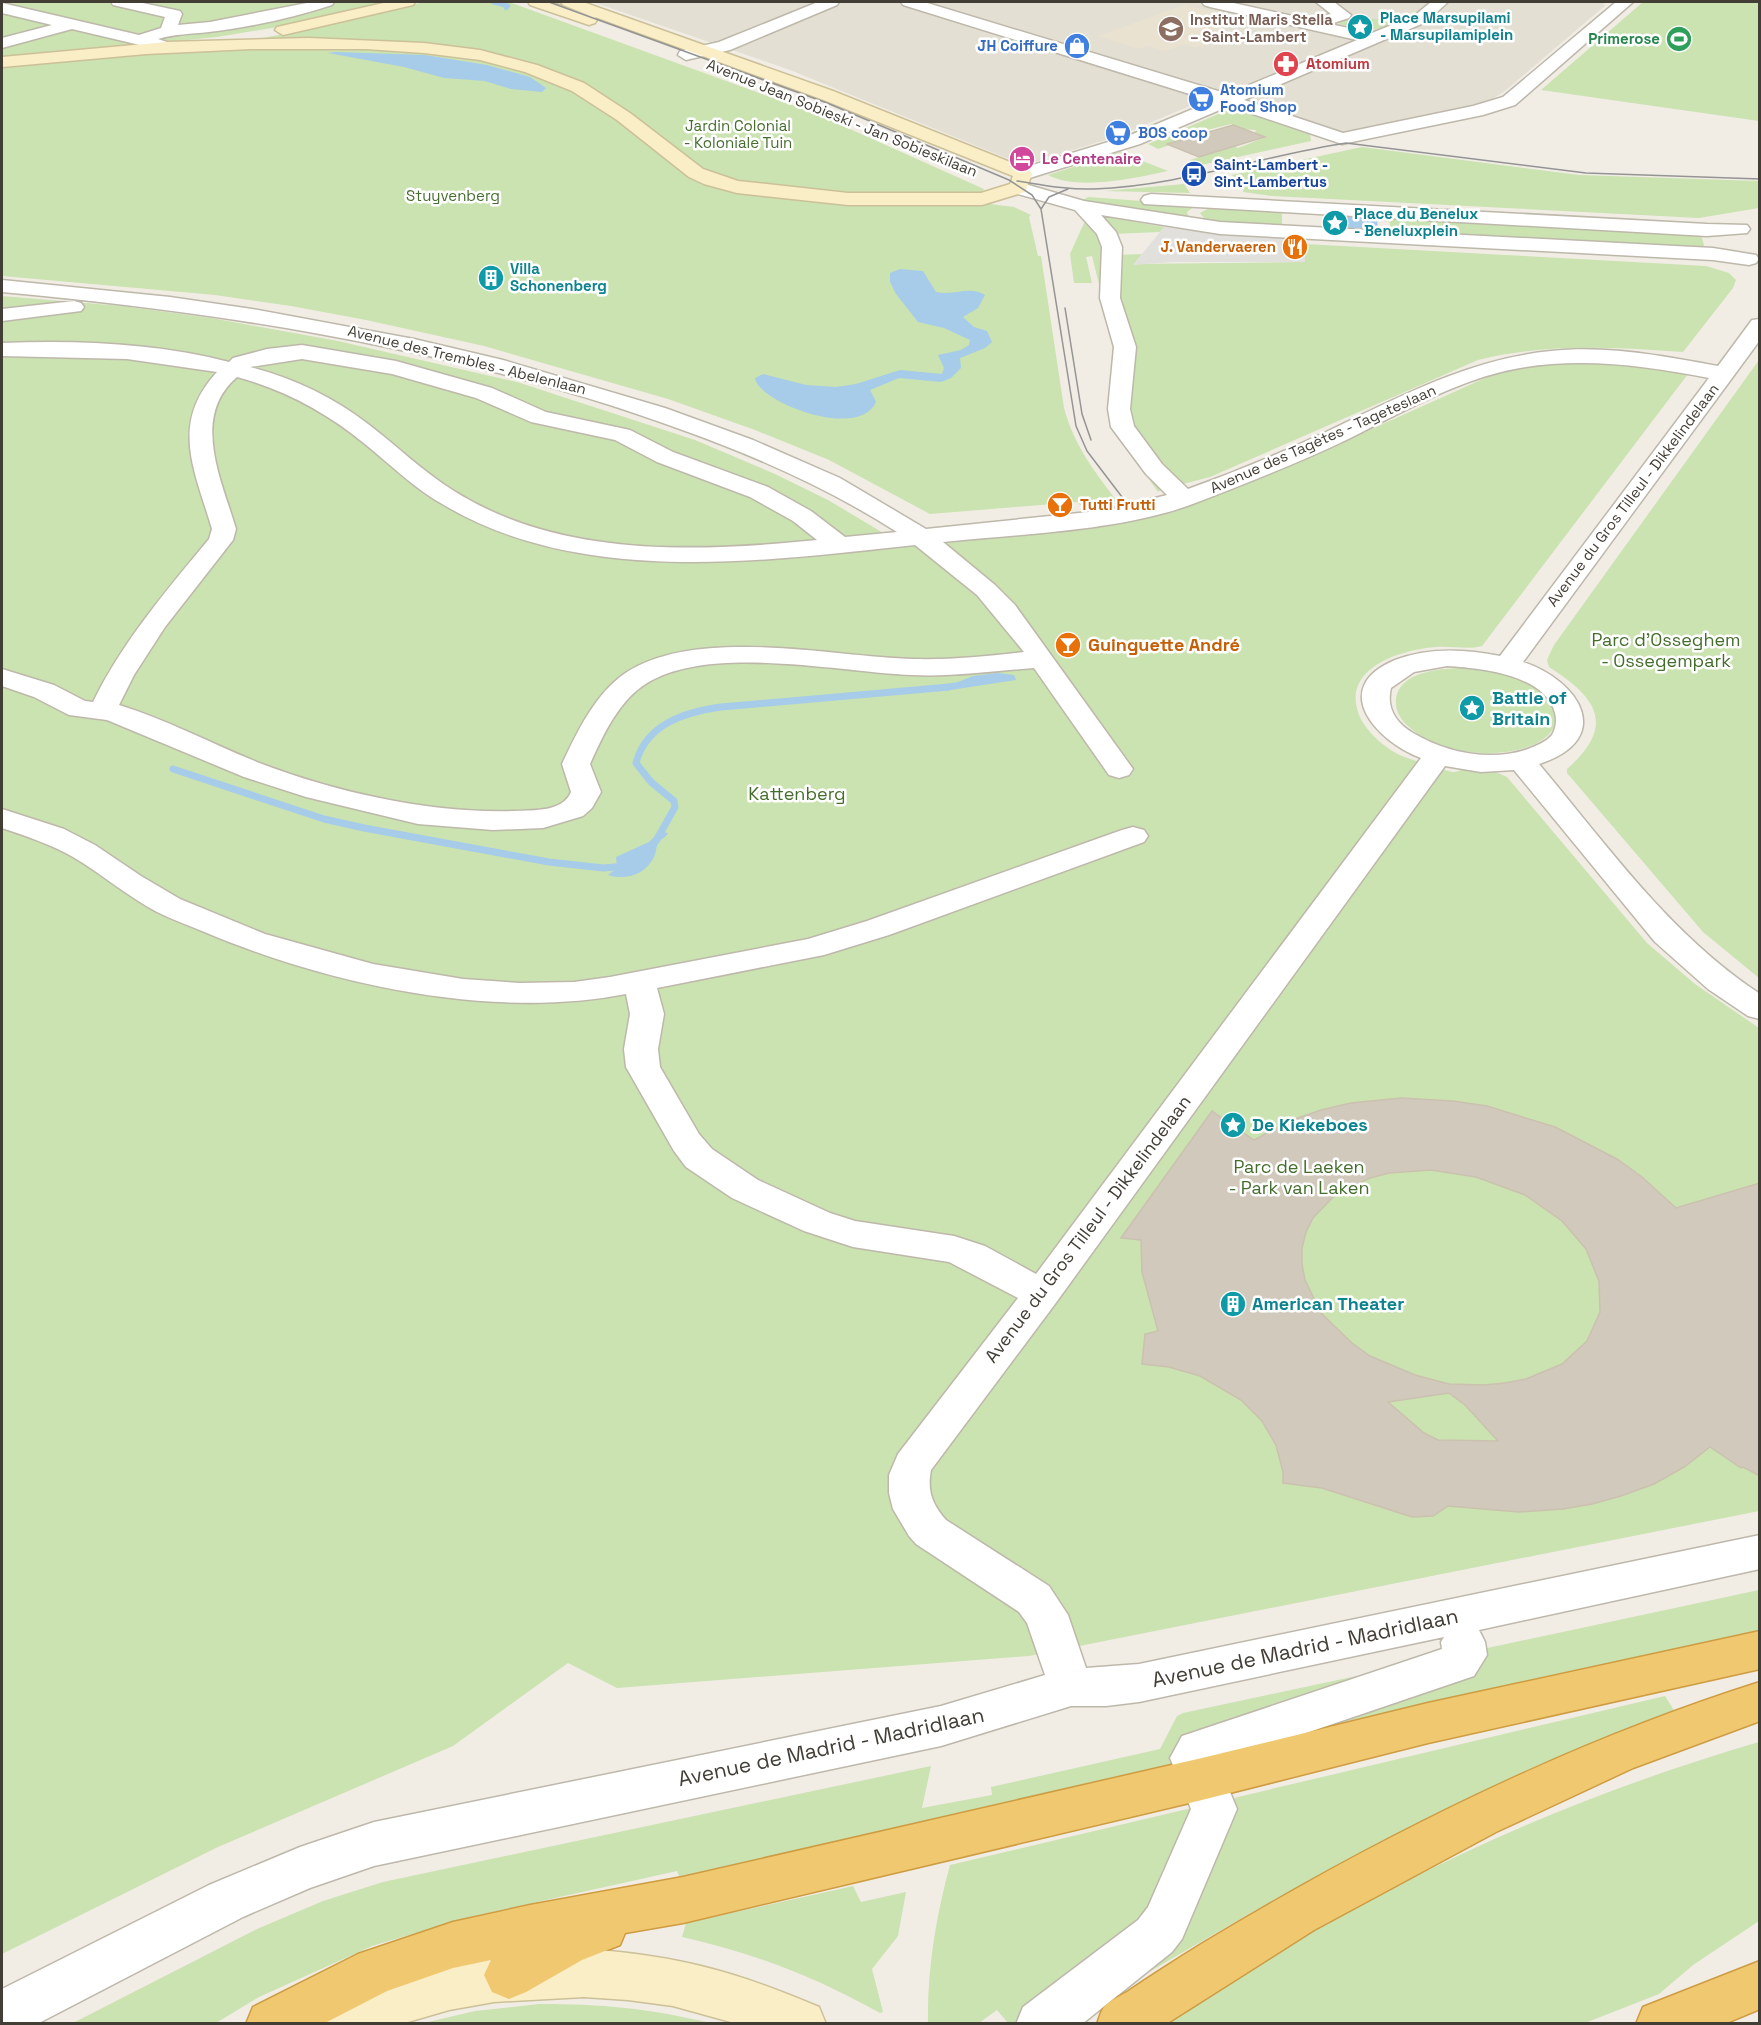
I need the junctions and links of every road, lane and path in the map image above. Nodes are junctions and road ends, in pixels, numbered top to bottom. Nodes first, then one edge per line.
1 (119, 2) edge
2 (326, 2) edge
3 (407, 2) edge
4 (536, 2) edge
5 (569, 2) edge
6 (831, 2) edge
7 (909, 2) edge
8 (1210, 2) edge
9 (1603, 2) edge
10 (1623, 3) edge
11 (2, 8) edge
12 (1424, 15) edge
13 (1385, 16) dead end
14 (1321, 17) edge
15 (70, 24) junction
16 (153, 41) junction
17 (1365, 41) junction
18 (2, 43) edge
19 (706, 51) junction
20 (686, 55) junction
21 (2, 62) edge
22 (1229, 101) junction
23 (1020, 181) junction
24 (1068, 198) junction
25 (1223, 203) junction
26 (1760, 221) edge
27 (1220, 228) junction
28 (1740, 229) junction
29 (1754, 262) edge
30 (2, 286) edge
31 (116, 296) junction
32 (2, 315) edge
33 (1760, 325) edge
34 (2, 349) edge
35 (233, 369) junction
36 (1723, 374) junction
37 (1184, 499) junction
38 (922, 537) junction
39 (840, 546) junction
40 (1042, 659) junction
41 (1507, 665) junction
42 (2, 677) edge
43 (103, 710) junction
44 (1438, 755) junction
45 (1521, 760) junction
46 (1119, 769) dead end
47 (2, 818) edge
48 (1133, 836) dead end
49 (639, 982) junction
50 (1760, 1009) edge
51 (1042, 1294) junction
52 (1760, 1552) edge
53 (1463, 1642) dead end
54 (1760, 1650) edge
55 (1071, 1687) junction
56 (1760, 1701) edge
57 (1202, 1779) junction
58 (683, 1900) junction
59 (509, 1975) junction
60 (1760, 1985) edge
61 (2, 2015) edge
62 (271, 2024) edge
63 (337, 2024) edge
64 (801, 2024) edge
65 (1041, 2024) edge
66 (1122, 2024) edge
67 (1661, 2024) edge

1 - 16 street
2 - 16 street
3 - 16 street
4 - 20 street, Avenue Jean Sobieski - Jan Sobieskilaan
5 - 19 street, Avenue Jean Sobieski - Jan Sobieskilaan
6 - 19 street
7 - 22 street
8 - 14 street
9 - 10 street
10 - 22 street
11 - 15 street
12 - 13 street
12 - 14 street
12 - 17 street
14 - 17 street
15 - 16 street
15 - 18 street
16 - 21 street
16 - 23 street
17 - 22 street
19 - 20 street
19 - 23 street, Avenue Jean Sobieski - Jan Sobieskilaan
20 - 23 street, Avenue Jean Sobieski - Jan Sobieskilaan
22 - 23 street
23 - 24 street, Avenue Jean Sobieski - Jan Sobieskilaan
24 - 25 street
24 - 27 street
24 - 37 street
25 - 27 street
25 - 28 street
26 - 28 street
27 - 29 street
28 - 29 street
30 - 31 street, Avenue des Trembles - Abelenlaan
31 - 32 street
31 - 38 street, Avenue des Trembles - Abelenlaan
33 - 36 street, Avenue du Gros Tilleul - Dikkelindelaan
34 - 35 street, Avenue des Tagètes - Tageteslaan
35 - 39 street
35 - 39 street, Avenue des Tagètes - Tageteslaan
35 - 43 street
36 - 37 street, Avenue des Tagètes - Tageteslaan
36 - 41 street, Avenue du Gros Tilleul - Dikkelindelaan
37 - 38 street, Avenue des Tagètes - Tageteslaan
38 - 39 street, Avenue des Tagètes - Tageteslaan
38 - 40 street, Avenue des Trembles - Abelenlaan
40 - 43 street
40 - 46 street, Avenue des Trembles - Abelenlaan
41 - 44 street
41 - 45 street
42 - 43 street
44 - 45 street
44 - 51 street, Avenue du Gros Tilleul - Dikkelindelaan
45 - 50 street
47 - 49 street
48 - 49 street
49 - 51 street
51 - 55 street, Avenue du Gros Tilleul - Dikkelindelaan
52 - 55 street, Avenue de Madrid - Madridlaan
53 - 57 street
54 - 57 highway
55 - 61 street, Avenue de Madrid - Madridlaan
56 - 66 highway
57 - 58 highway
57 - 65 street
58 - 59 highway
58 - 62 highway
59 - 63 street
59 - 64 street
60 - 67 highway

